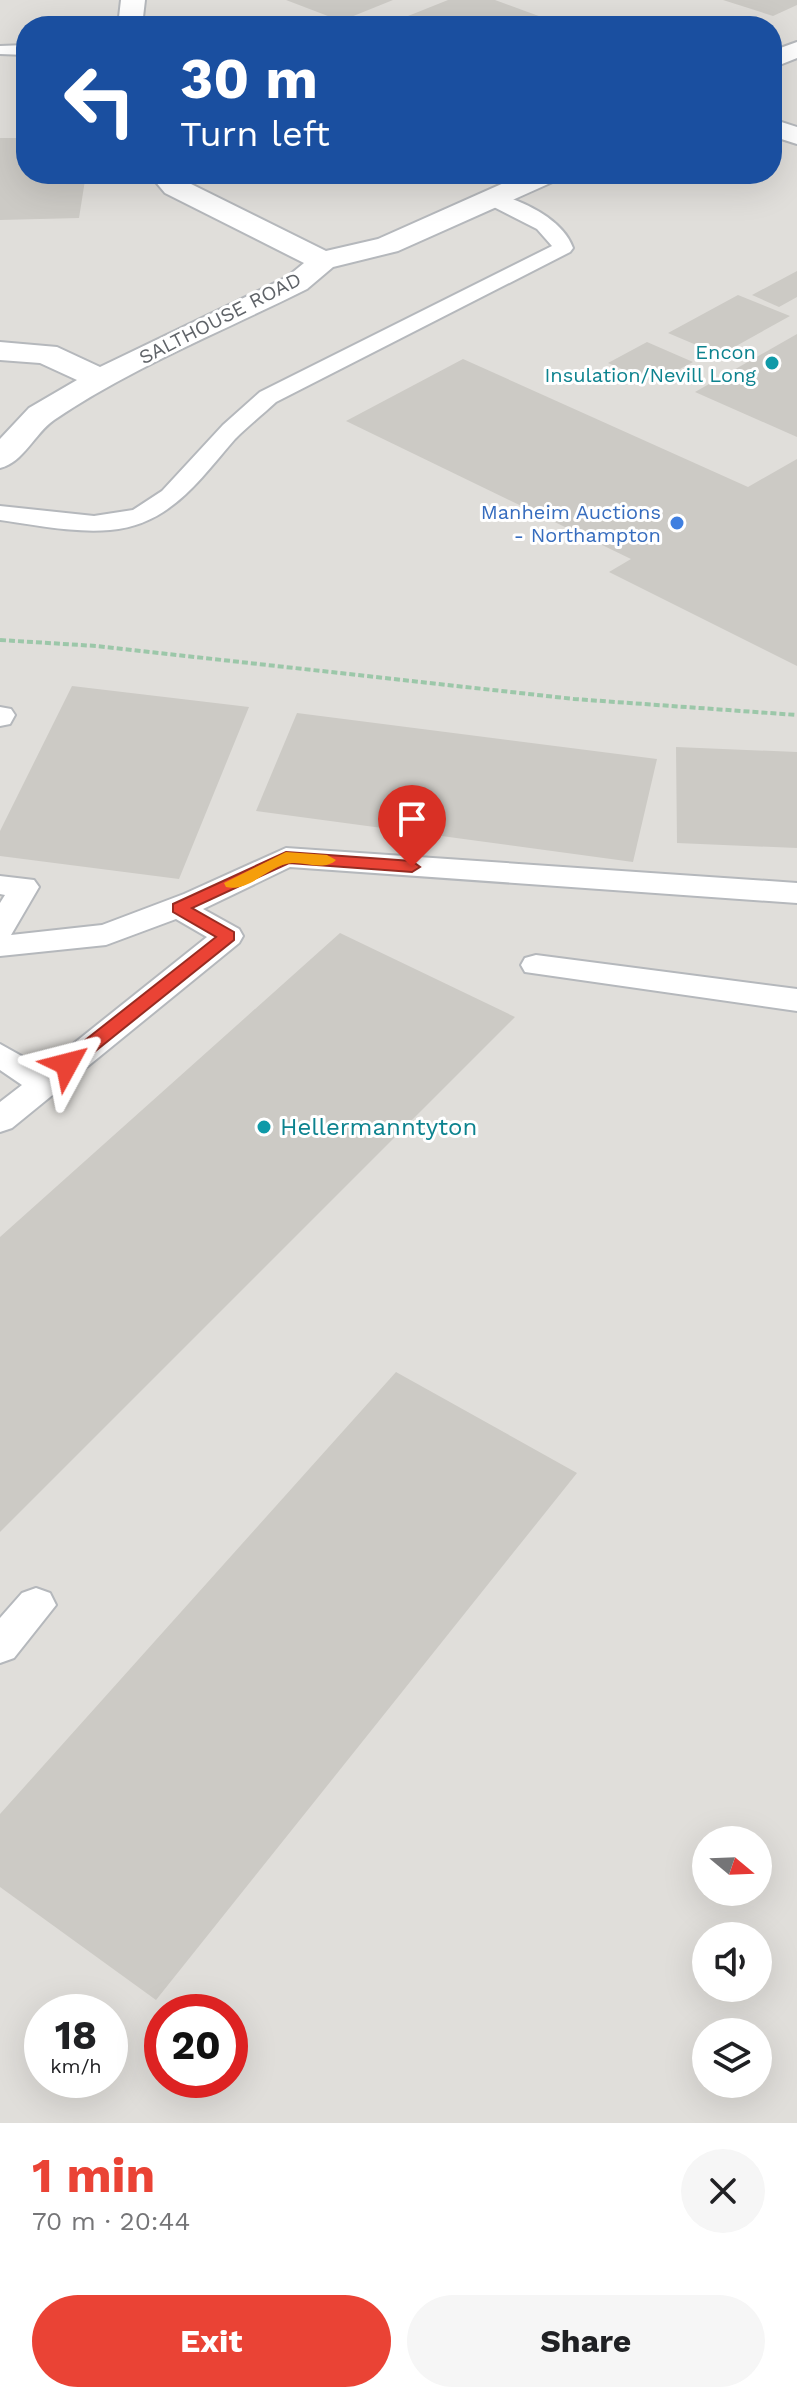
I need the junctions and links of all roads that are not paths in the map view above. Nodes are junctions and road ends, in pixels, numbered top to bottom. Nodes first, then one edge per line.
1 (6, 50) dead end
2 (16, 50) edge
3 (172, 184) edge
4 (525, 184) edge
5 (493, 199) junction
6 (323, 261) junction
7 (0, 351) edge
8 (100, 379) junction
9 (0, 458) edge
10 (0, 513) edge
11 (0, 885) edge
12 (797, 893) edge
13 (179, 908) junction
14 (0, 929) edge
15 (0, 946) edge
16 (536, 965) dead end
17 (797, 1000) edge
18 (0, 1055) edge
19 (43, 1083) junction
20 (0, 1120) edge
21 (36, 1605) dead end
22 (0, 1646) edge

1 - 2 lane
3 - 6 street
4 - 5 street, SALTHOUSE ROAD
5 - 6 street, SALTHOUSE ROAD
5 - 10 lane
6 - 8 street, SALTHOUSE ROAD
7 - 8 street
8 - 9 street, SALTHOUSE ROAD
11 - 14 lane
12 - 13 lane
13 - 15 lane
13 - 19 lane
16 - 17 lane
18 - 19 lane
19 - 20 lane
21 - 22 lane

